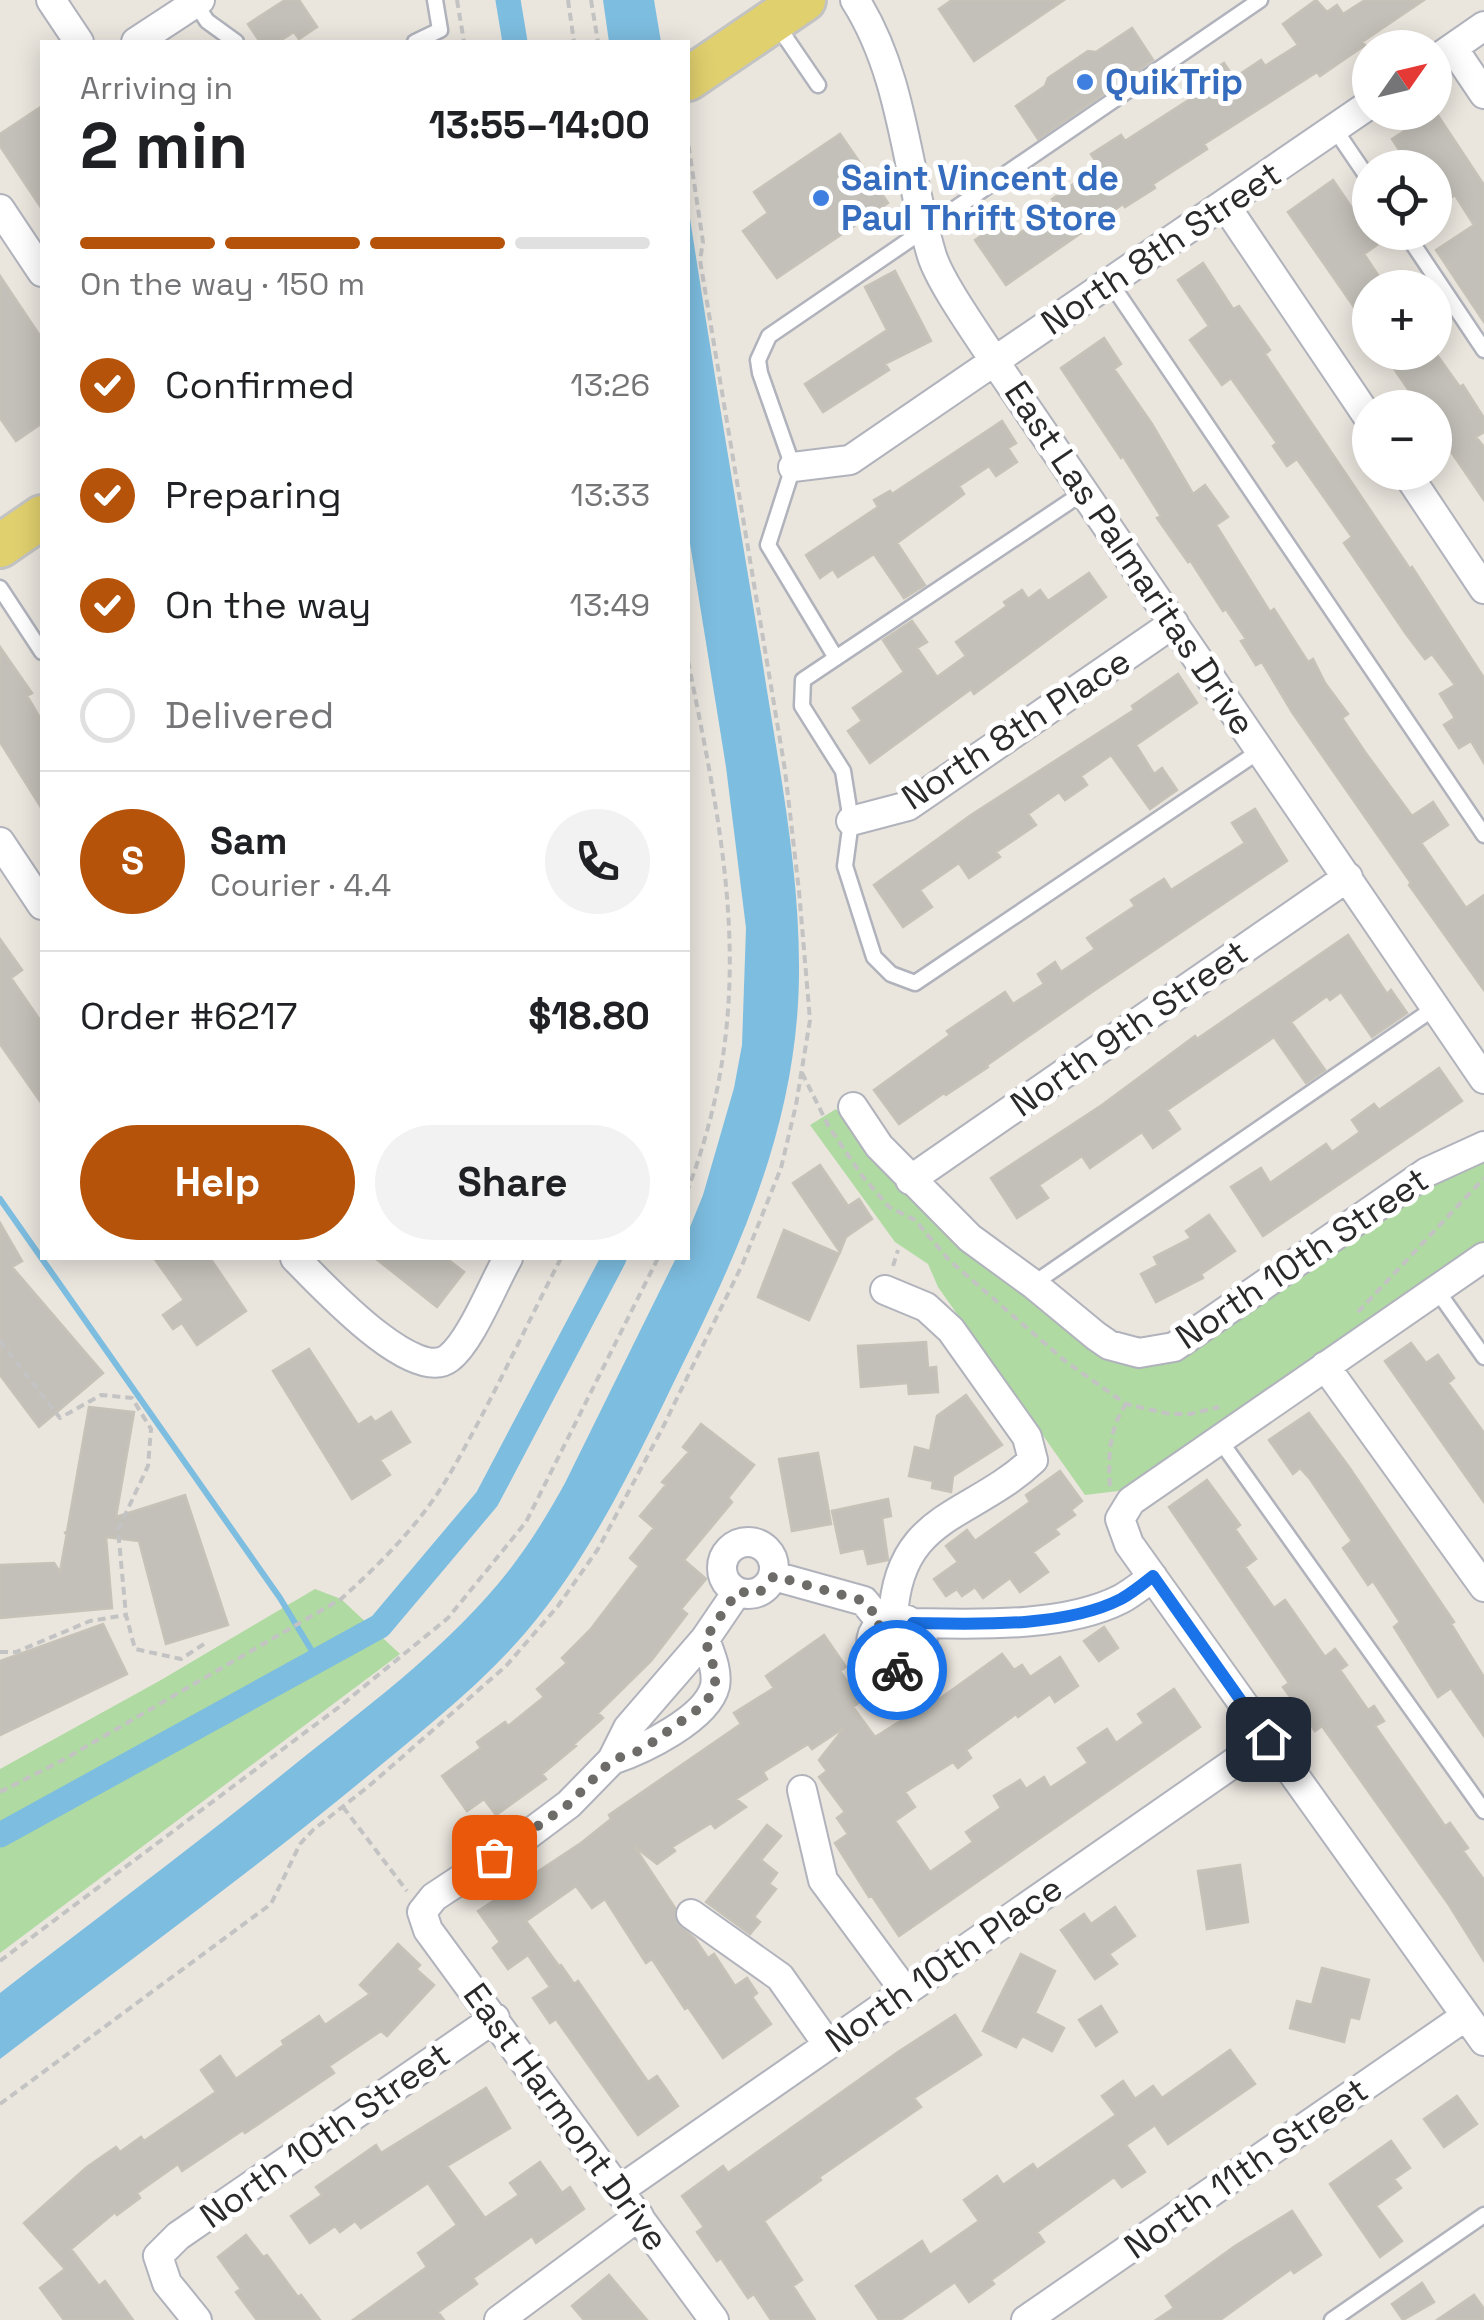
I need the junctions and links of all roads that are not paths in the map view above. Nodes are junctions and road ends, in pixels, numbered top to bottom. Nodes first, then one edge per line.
1 (51, 0) edge
2 (435, 0) edge
3 (855, 0) edge
4 (1260, 0) edge
5 (196, 1) edge
6 (789, 10) edge
7 (1484, 26) edge
8 (78, 40) edge
9 (139, 40) edge
10 (233, 40) edge
11 (419, 40) edge
12 (1452, 48) edge
13 (1452, 62) edge
14 (690, 78) edge
15 (818, 85) dead end
16 (1484, 94) edge
17 (1352, 116) edge
18 (1334, 128) junction
19 (1352, 154) edge
20 (1225, 205) junction
21 (0, 209) edge
22 (926, 226) junction
23 (1417, 250) edge
24 (40, 269) edge
25 (1110, 282) junction
26 (1484, 350) edge
27 (995, 362) junction
28 (1352, 393) edge
29 (793, 467) junction
30 (1418, 490) edge
31 (1084, 492) junction
32 (40, 518) edge
33 (0, 546) edge
34 (0, 588) edge
35 (1484, 589) edge
36 (1174, 624) junction
37 (40, 649) edge
38 (836, 658) junction
39 (1261, 750) junction
40 (851, 821) junction
41 (1484, 835) edge
42 (0, 842) edge
43 (1348, 877) junction
44 (40, 902) edge
45 (1436, 1007) junction
46 (1484, 1079) edge
47 (852, 1107) dead end
48 (1484, 1146) edge
49 (910, 1180) junction
50 (1484, 1256) edge
51 (297, 1260) edge
52 (504, 1260) edge
53 (1032, 1284) junction
54 (1436, 1289) junction
55 (885, 1290) dead end
56 (1484, 1357) edge
57 (1325, 1366) junction
58 (1218, 1439) junction
59 (774, 1576) junction
60 (1153, 1576) junction
61 (1484, 1587) edge
62 (737, 1592) junction
63 (896, 1621) junction
64 (705, 1639) junction
65 (1268, 1739) junction
66 (612, 1760) junction
67 (802, 1790) dead end
68 (1484, 1811) edge
69 (691, 1914) dead end
70 (905, 1991) junction
71 (1466, 2016) junction
72 (495, 2018) junction
73 (1484, 2041) edge
74 (828, 2045) junction
75 (621, 2189) junction
76 (1484, 2215) edge
77 (639, 2216) junction
78 (197, 2320) edge
79 (499, 2320) edge
80 (714, 2320) edge
81 (1026, 2320) edge
82 (1332, 2320) edge

1 - 8 street
2 - 11 lane
3 - 22 street, East Las Palmaritas Drive
4 - 22 lane
5 - 9 street
5 - 10 lane
6 - 14 main road
6 - 15 lane
7 - 12 street
13 - 16 street
17 - 18 street, North 8th Street
18 - 19 lane
18 - 20 street, North 8th Street
20 - 25 street, North 8th Street
20 - 28 street
21 - 24 street
22 - 27 street, East Las Palmaritas Drive
22 - 29 lane
23 - 26 lane
25 - 27 street, North 8th Street
25 - 41 lane
27 - 29 street, North 8th Street
27 - 31 street, East Las Palmaritas Drive
29 - 38 lane
30 - 35 street
31 - 36 street, East Las Palmaritas Drive
31 - 38 lane
32 - 33 main road
34 - 37 lane
36 - 39 street, East Las Palmaritas Drive
36 - 40 street, North 8th Place
38 - 40 lane
39 - 40 lane
39 - 43 street, East Las Palmaritas Drive
42 - 44 street
43 - 45 street, East Las Palmaritas Drive
43 - 49 street, North 9th Street
45 - 46 street, East Las Palmaritas Drive
45 - 53 lane
47 - 49 street, North 10th Street
48 - 53 street, North 10th Street
49 - 53 street, North 10th Street
50 - 54 street
51 - 52 street
54 - 56 lane
54 - 57 street
55 - 63 street
57 - 58 street
57 - 61 street
58 - 60 street
58 - 68 lane
59 - 62 street
59 - 62 street
59 - 63 street
60 - 63 street
60 - 65 street
62 - 64 street
64 - 66 street
64 - 66 street
65 - 70 street, North 10th Place
65 - 71 street
66 - 72 street, East Harmont Drive
67 - 70 street
69 - 74 street
70 - 74 street, North 10th Place
71 - 73 street
71 - 81 street, North 11th Street
72 - 75 street, East Harmont Drive
72 - 78 street, North 10th Street
74 - 75 street, North 10th Place
75 - 77 street, East Harmont Drive
76 - 82 lane
77 - 79 street
77 - 80 street, East Harmont Drive

